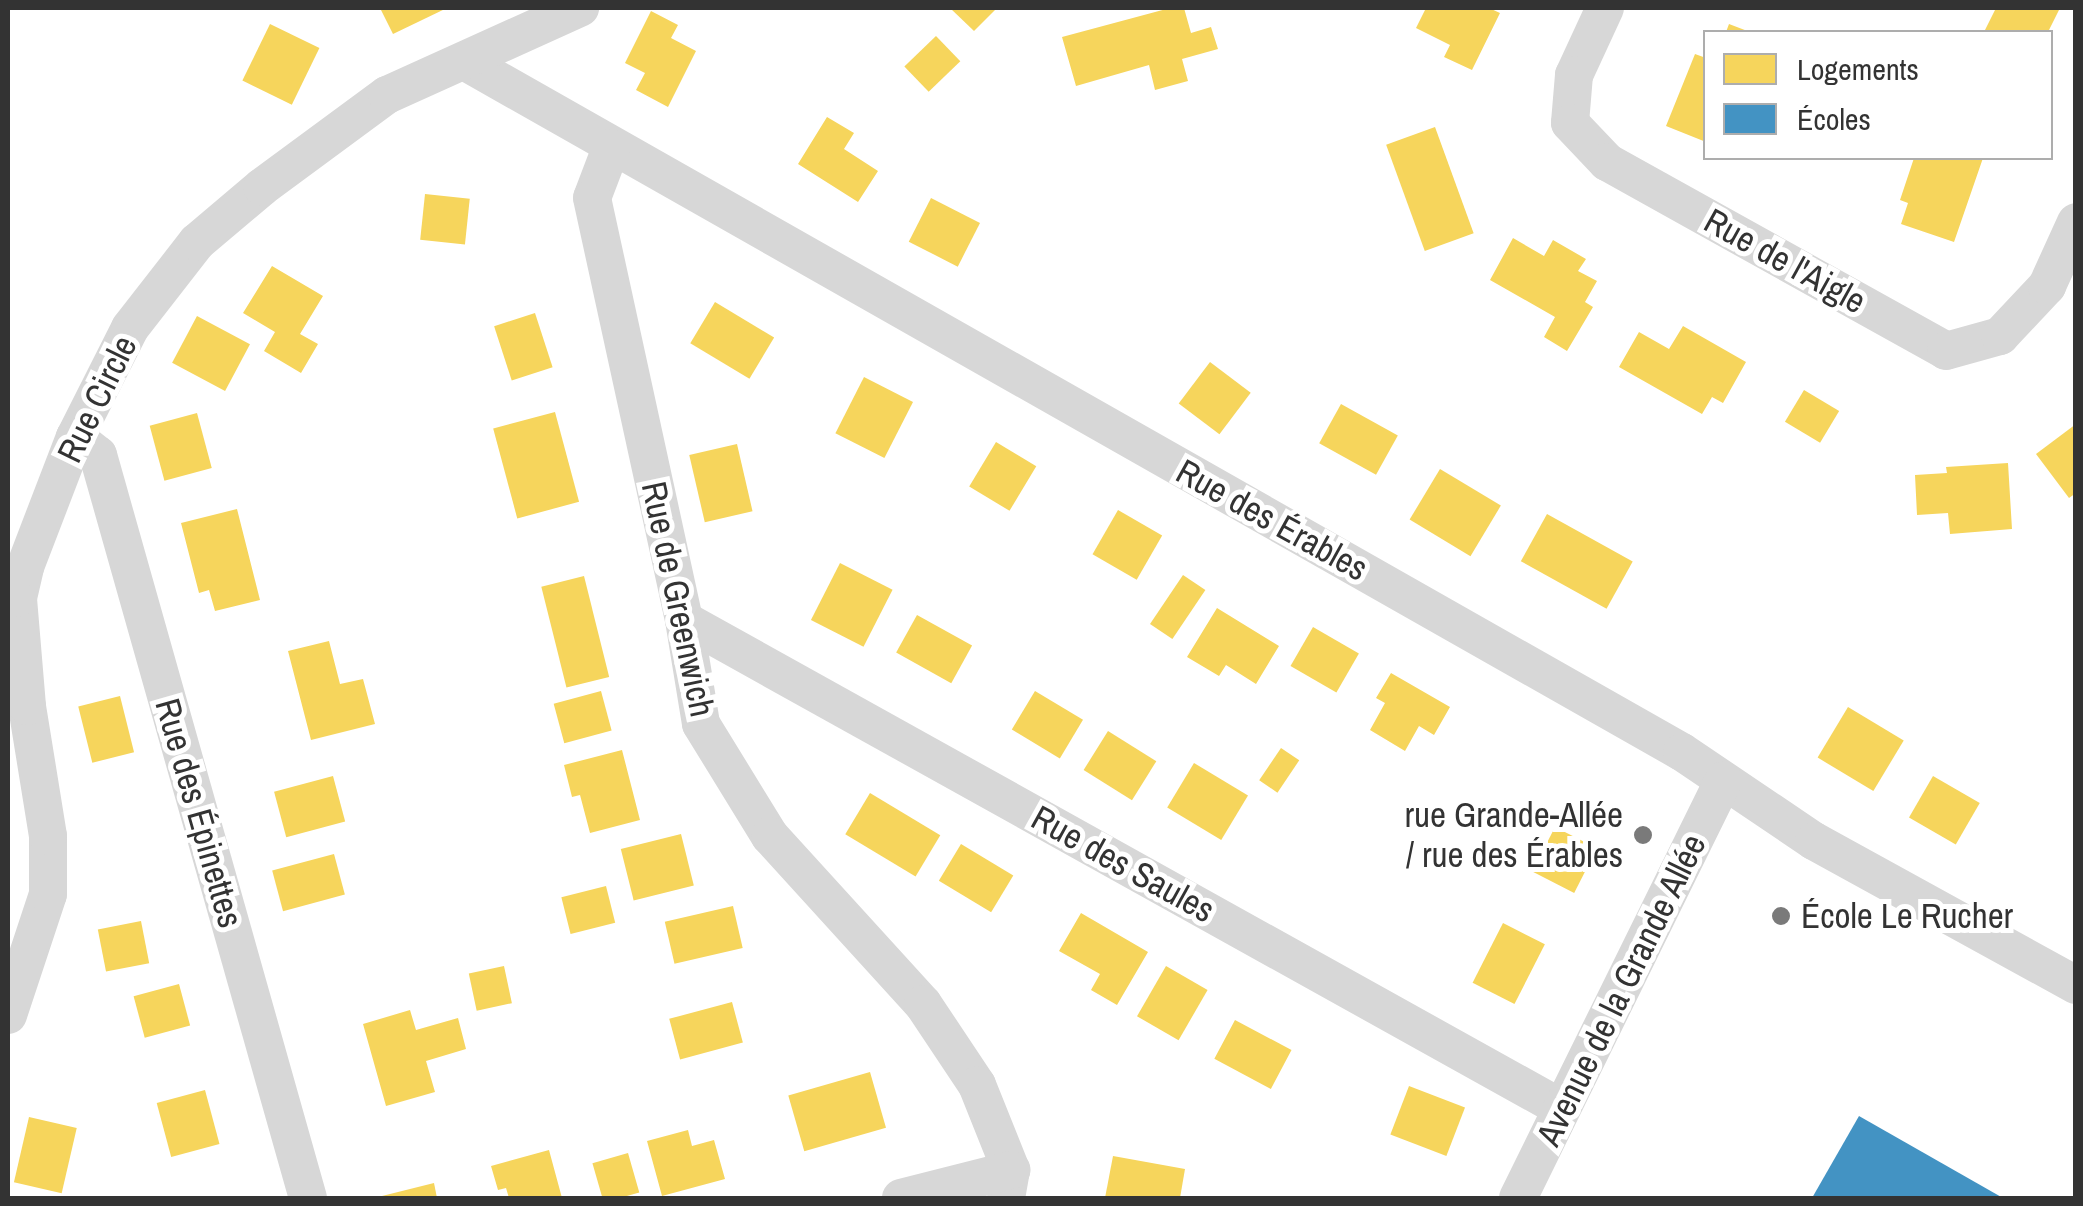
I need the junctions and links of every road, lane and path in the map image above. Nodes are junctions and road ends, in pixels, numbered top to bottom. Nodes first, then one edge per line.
1 (580, 8) edge
2 (1605, 8) edge
3 (464, 61) junction
4 (611, 148) junction
5 (2076, 222) edge
6 (76, 437) junction
7 (684, 620) junction
8 (1723, 780) junction
9 (2076, 985) edge
10 (8, 1015) edge
11 (1561, 1108) junction
12 (1008, 1184) edge
13 (308, 1198) edge
14 (901, 1198) edge
15 (1518, 1198) edge

1 - 3 street, Rue Circle
2 - 5 street, Rue de l'Aigle
3 - 4 street, Rue des Érables
3 - 6 street, Rue Circle
4 - 7 street, Rue de Greenwich
4 - 8 street, Rue des Érables
6 - 10 street, Rue Circle
6 - 13 street, Rue des Épinettes
7 - 11 street, Rue des Saules
7 - 12 street, Rue de Greenwich
8 - 9 street, Rue des Érables
8 - 11 street, Avenue de la Grande Allée
11 - 15 street, Avenue de la Grande Allée
12 - 14 street

